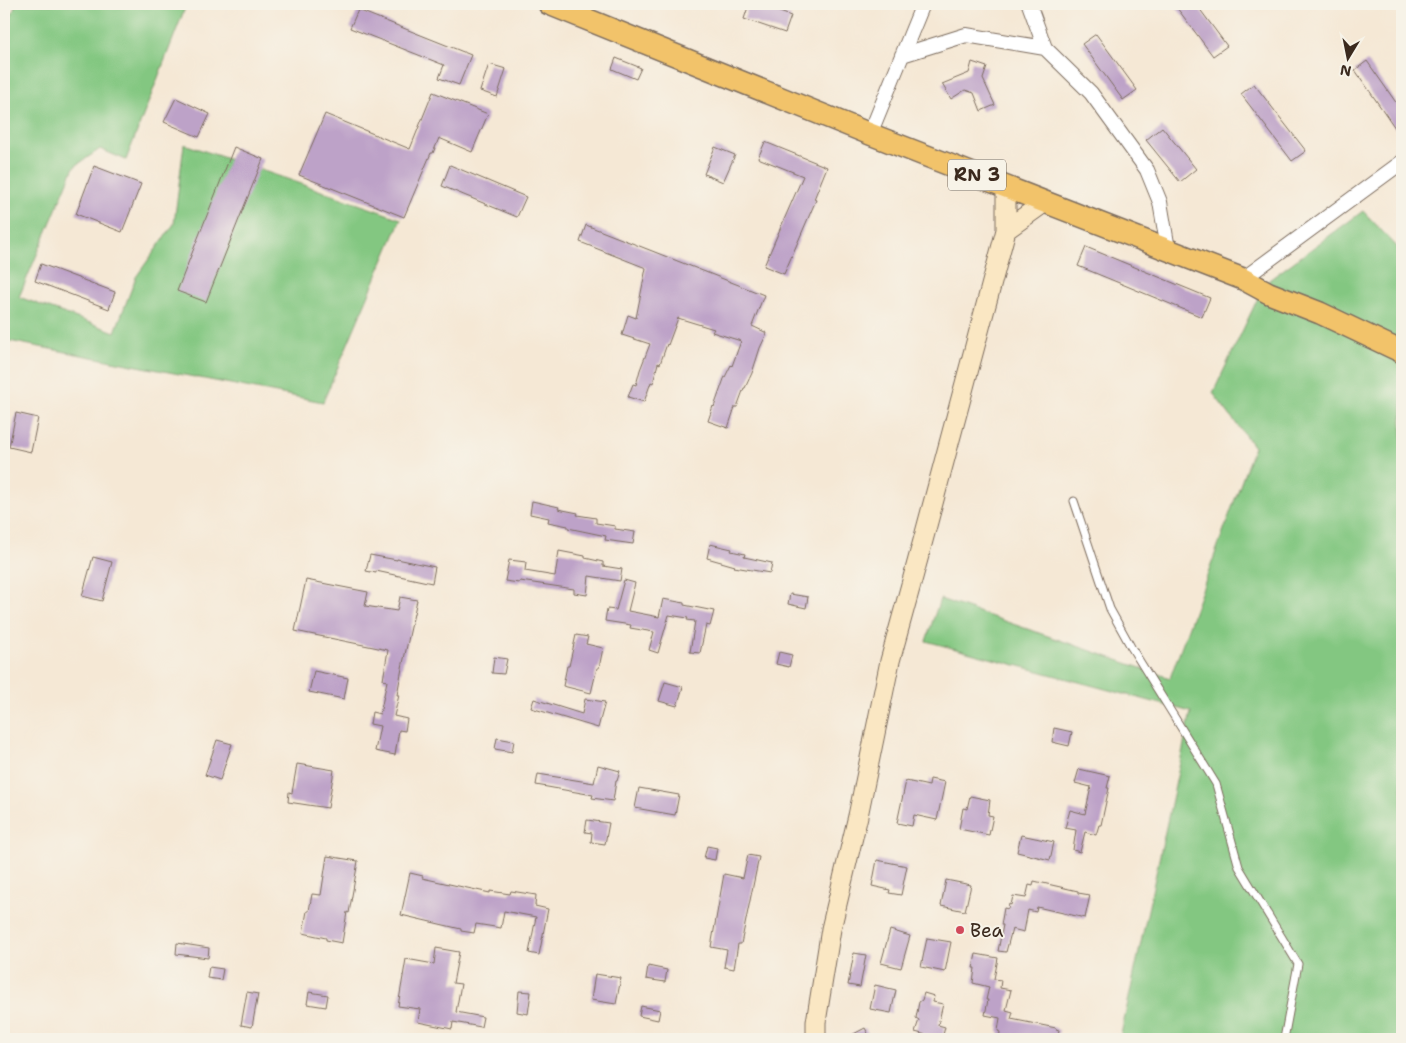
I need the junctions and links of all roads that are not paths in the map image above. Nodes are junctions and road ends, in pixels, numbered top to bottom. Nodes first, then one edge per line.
1 (549, 4) edge
2 (924, 4) edge
3 (1029, 4) edge
4 (1044, 48) junction
5 (902, 55) junction
6 (870, 134) junction
7 (1402, 162) edge
8 (1006, 187) junction
9 (1045, 202) junction
10 (1006, 230) junction
11 (1168, 249) junction
12 (1243, 278) junction
13 (1402, 352) edge
14 (1074, 501) dead end
15 (816, 1039) edge
16 (1284, 1039) edge

1 - 6 main road, RN 3
2 - 5 street
3 - 4 street
4 - 5 street
4 - 11 street
5 - 6 street
6 - 8 main road, RN 3
7 - 12 street
8 - 9 main road, RN 3
8 - 10 street
9 - 10 street
9 - 11 main road, RN 3
10 - 15 street
11 - 12 main road, RN 3
12 - 13 main road, RN 3
14 - 16 lane

